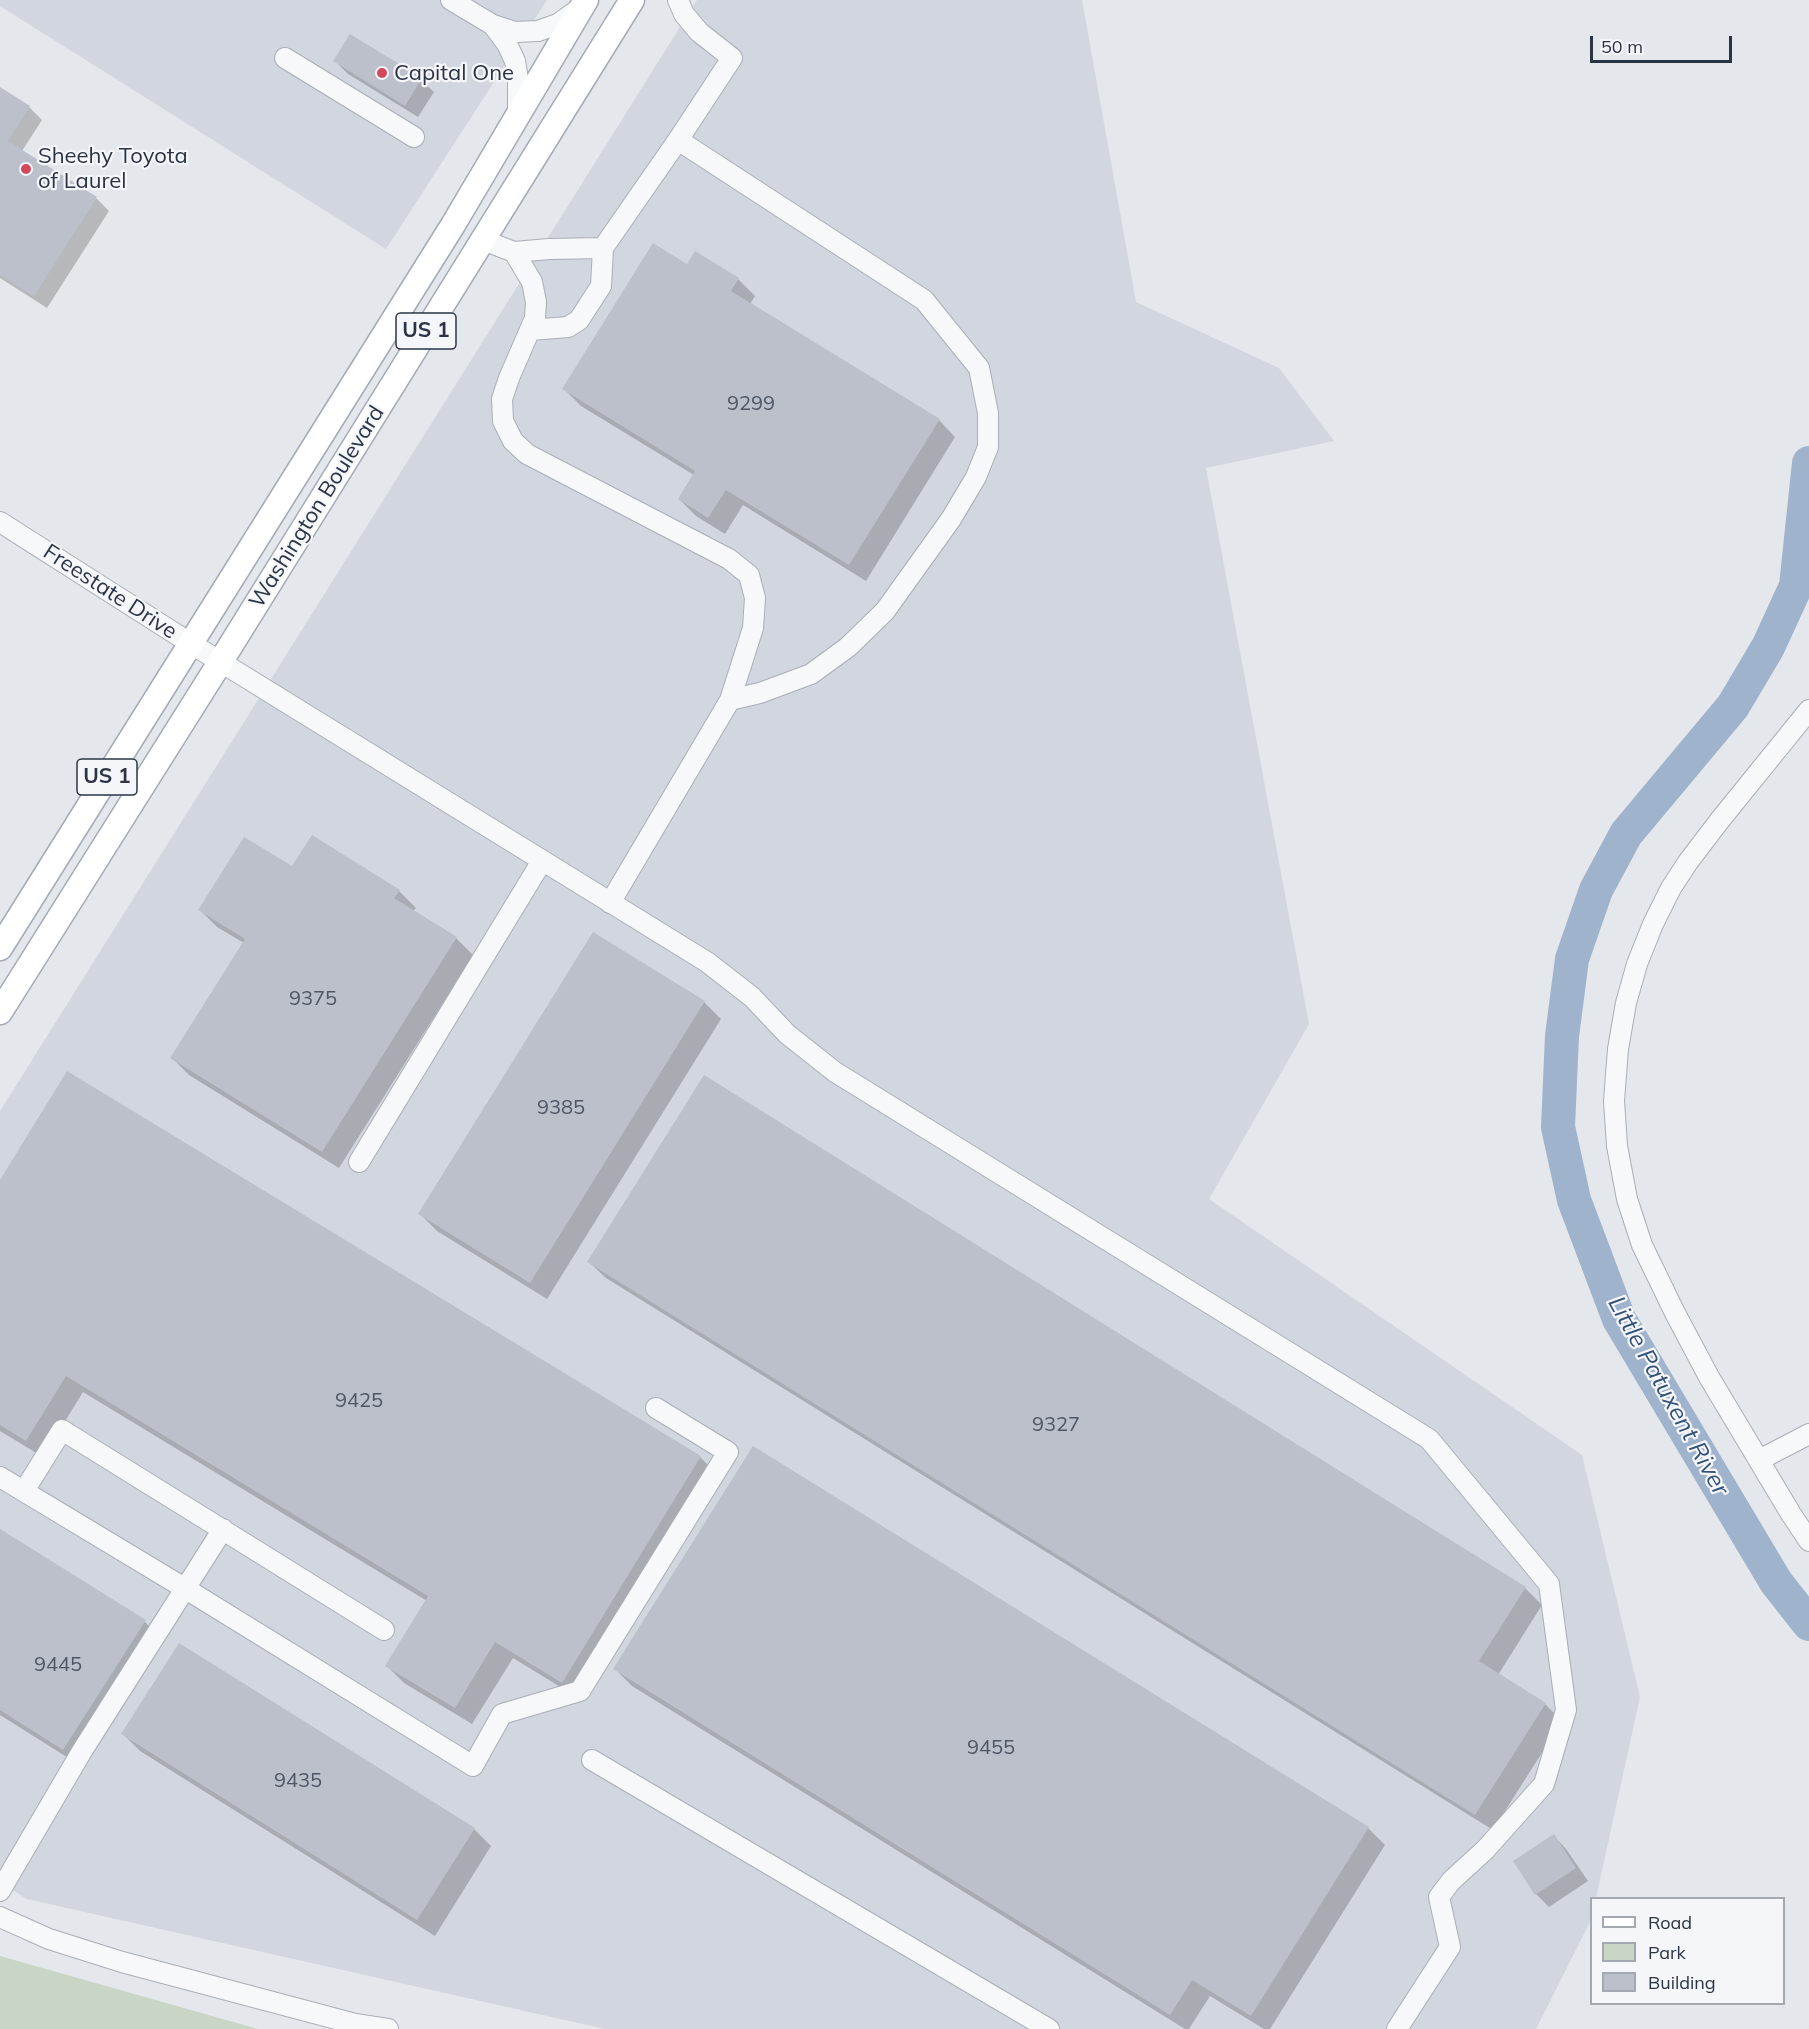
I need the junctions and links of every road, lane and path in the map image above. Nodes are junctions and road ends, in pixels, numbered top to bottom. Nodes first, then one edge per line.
1 (451, 0) edge
2 (632, 0) edge
3 (678, 0) edge
4 (584, 4) edge
5 (493, 26) junction
6 (285, 58) dead end
7 (518, 115) junction
8 (414, 137) dead end
9 (678, 140) junction
10 (483, 240) junction
11 (603, 248) junction
12 (514, 252) junction
13 (531, 330) junction
14 (0, 522) edge
15 (190, 643) junction
16 (221, 661) junction
17 (730, 700) junction
18 (1809, 710) edge
19 (542, 861) junction
20 (610, 903) junction
21 (0, 948) edge
22 (0, 1012) edge
23 (359, 1162) dead end
24 (656, 1408) dead end
25 (1809, 1434) edge
26 (1759, 1460) junction
27 (0, 1477) edge
28 (24, 1491) junction
29 (223, 1530) junction
30 (1809, 1541) edge
31 (186, 1588) junction
32 (384, 1630) dead end
33 (592, 1760) dead end
34 (0, 1891) edge
35 (0, 1917) edge
36 (388, 2029) edge
37 (1049, 2029) edge
38 (1397, 2029) edge

1 - 5 street
2 - 10 main road, Washington Boulevard / US 1
3 - 9 street
4 - 5 street
4 - 7 main road, Washington Boulevard / US 1
5 - 7 street
6 - 8 street
7 - 15 main road, Washington Boulevard / US 1
9 - 11 street
9 - 17 street
10 - 12 street
10 - 16 main road, Washington Boulevard / US 1
11 - 12 street
11 - 13 street
12 - 13 street
13 - 17 street
14 - 15 street, Freestate Drive
15 - 16 street, Freestate Drive
15 - 21 main road, Washington Boulevard / US 1
16 - 19 street, Freestate Drive
16 - 22 main road, Washington Boulevard / US 1
17 - 20 street
18 - 26 street
19 - 20 street, Freestate Drive
19 - 23 street
20 - 38 street, Freestate Drive
24 - 31 street
25 - 26 street
26 - 30 street
27 - 28 street
28 - 29 street
28 - 31 street
29 - 31 street
29 - 32 street
31 - 34 street
33 - 37 street
35 - 36 street

